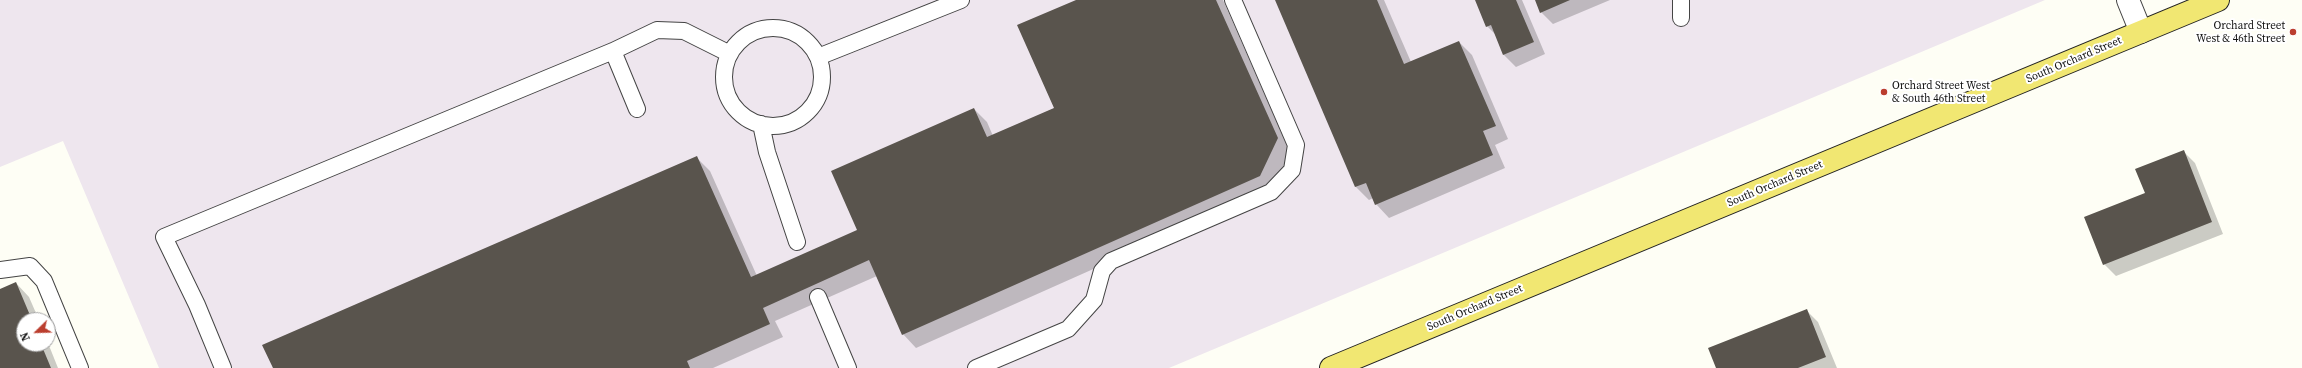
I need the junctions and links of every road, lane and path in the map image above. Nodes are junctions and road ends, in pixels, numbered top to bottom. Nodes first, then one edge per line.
1 (961, 0) edge
2 (1233, 0) edge
3 (1681, 0) edge
4 (2128, 0) edge
5 (2218, 0) edge
6 (1681, 18) dead end
7 (2141, 32) junction
8 (613, 51) junction
9 (730, 54) junction
10 (818, 57) junction
11 (637, 109) dead end
12 (761, 124) junction
13 (797, 242) dead end
14 (0, 270) edge
15 (818, 297) dead end
16 (80, 368) edge
17 (223, 368) edge
18 (848, 368) edge
19 (976, 368) edge
20 (1331, 368) edge

1 - 10 lane
2 - 19 lane
3 - 6 lane
4 - 7 street
5 - 7 main road, South Orchard Street
7 - 20 main road, South Orchard Street
8 - 9 lane
8 - 11 lane
8 - 17 lane
9 - 10 lane
9 - 12 lane
10 - 12 lane
12 - 13 lane
14 - 16 lane
15 - 18 lane

